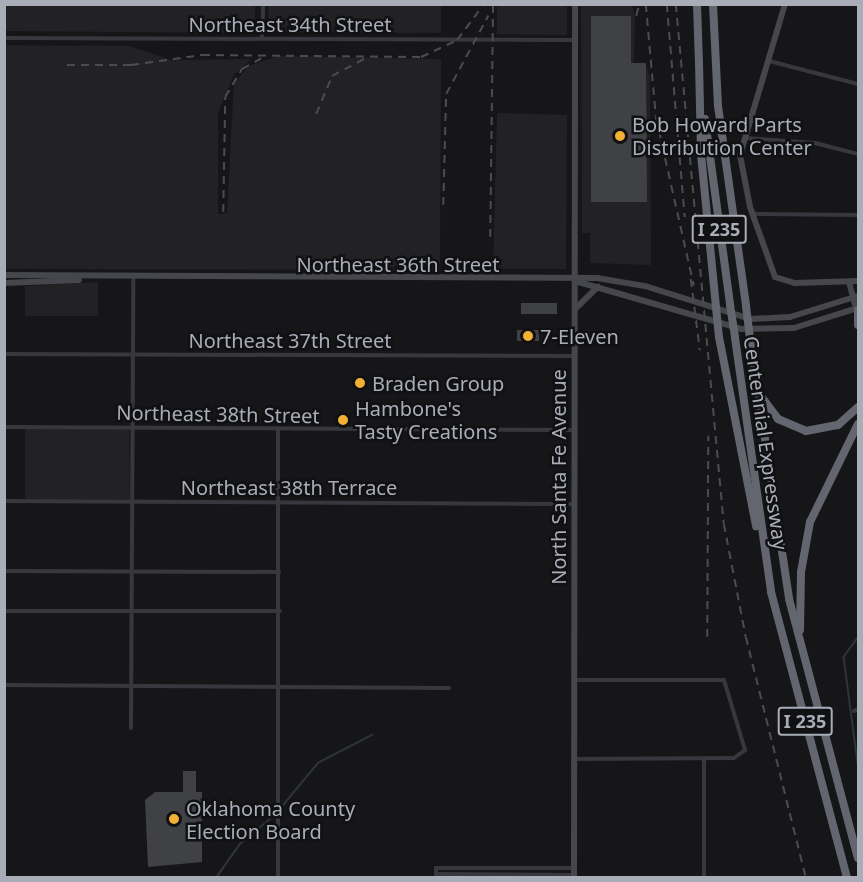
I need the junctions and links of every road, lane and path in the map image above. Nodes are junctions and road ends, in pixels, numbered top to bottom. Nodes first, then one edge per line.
1 (263, 4) edge
2 (575, 4) edge
3 (697, 4) edge
4 (713, 4) edge
5 (785, 4) edge
6 (4, 38) edge
7 (262, 39) junction
8 (575, 40) junction
9 (769, 61) junction
10 (699, 63) junction
11 (858, 84) edge
12 (744, 138) junction
13 (858, 154) edge
14 (752, 214) junction
15 (858, 215) edge
16 (4, 275) edge
17 (86, 278) junction
18 (133, 279) junction
19 (575, 281) junction
20 (858, 281) edge
21 (849, 282) junction
22 (4, 284) edge
23 (598, 287) junction
24 (855, 297) edge
25 (574, 309) junction
26 (858, 309) edge
27 (717, 311) junction
28 (718, 325) junction
29 (858, 325) edge
30 (4, 354) edge
31 (132, 354) junction
32 (574, 356) junction
33 (758, 391) junction
34 (858, 407) edge
35 (858, 424) edge
36 (4, 427) edge
37 (131, 427) junction
38 (278, 430) junction
39 (574, 430) junction
40 (4, 501) edge
41 (132, 501) junction
42 (278, 502) junction
43 (574, 504) junction
44 (766, 563) junction
45 (4, 571) edge
46 (131, 572) junction
47 (279, 572) junction
48 (4, 611) edge
49 (280, 611) junction
50 (131, 612) junction
51 (801, 646) junction
52 (574, 680) junction
53 (131, 684) junction
54 (4, 685) edge
55 (278, 685) junction
56 (449, 688) dead end
57 (131, 728) dead end
58 (704, 758) junction
59 (574, 759) junction
60 (858, 858) edge
61 (574, 874) edge
62 (278, 878) edge
63 (704, 878) edge
64 (847, 878) edge

1 - 7 street
2 - 8 main road, North Santa Fe Avenue
3 - 10 highway, Centennial Expressway / I 235
4 - 33 highway, Centennial Expressway / I 235, bridge
5 - 9 main road
6 - 7 street, Northeast 34th Street
7 - 8 street, Northeast 34th Street
8 - 19 main road, North Santa Fe Avenue
9 - 11 street
9 - 12 main road
10 - 27 highway
10 - 44 highway, Centennial Expressway / I 235, bridge
12 - 13 street
12 - 14 main road
14 - 15 street
14 - 21 main road
16 - 17 main road, Northeast 36th Street
17 - 18 main road, Northeast 36th Street
17 - 22 main road, Northeast 36th Street
18 - 19 main road, Northeast 36th Street
18 - 31 street
19 - 23 main road
19 - 25 main road, North Santa Fe Avenue
19 - 27 main road, Northeast 36th Street
20 - 21 main road
21 - 24 main road
23 - 25 main road
23 - 28 main road
24 - 26 main road
24 - 27 main road
25 - 32 main road, North Santa Fe Avenue
26 - 28 main road
26 - 29 highway
27 - 28 highway
28 - 44 highway
30 - 31 street, Northeast 37th Street
31 - 32 street, Northeast 37th Street
31 - 37 street
32 - 39 main road, North Santa Fe Avenue
33 - 34 highway
33 - 51 highway, Centennial Expressway / I 235
35 - 51 highway
36 - 37 street, Northeast 38th Street
37 - 38 street, Northeast 38th Street
37 - 41 street
38 - 39 street, Northeast 38th Street
38 - 42 street
39 - 43 main road, North Santa Fe Avenue
40 - 41 street, Northeast 38th Terrace
41 - 42 street, Northeast 38th Terrace
41 - 46 street
42 - 43 street, Northeast 38th Terrace
42 - 47 street
43 - 52 main road, North Santa Fe Avenue
44 - 64 highway, Centennial Expressway / I 235
45 - 46 street
46 - 47 street
46 - 50 street
47 - 49 street
48 - 50 street
49 - 50 street
49 - 55 street
50 - 53 street
51 - 60 highway, Centennial Expressway / I 235
52 - 58 street
52 - 59 main road, North Santa Fe Avenue
53 - 54 street
53 - 55 street
53 - 57 street
55 - 56 street
55 - 62 street
58 - 59 street
58 - 63 street
59 - 61 main road, North Santa Fe Avenue
61 - 61 street

